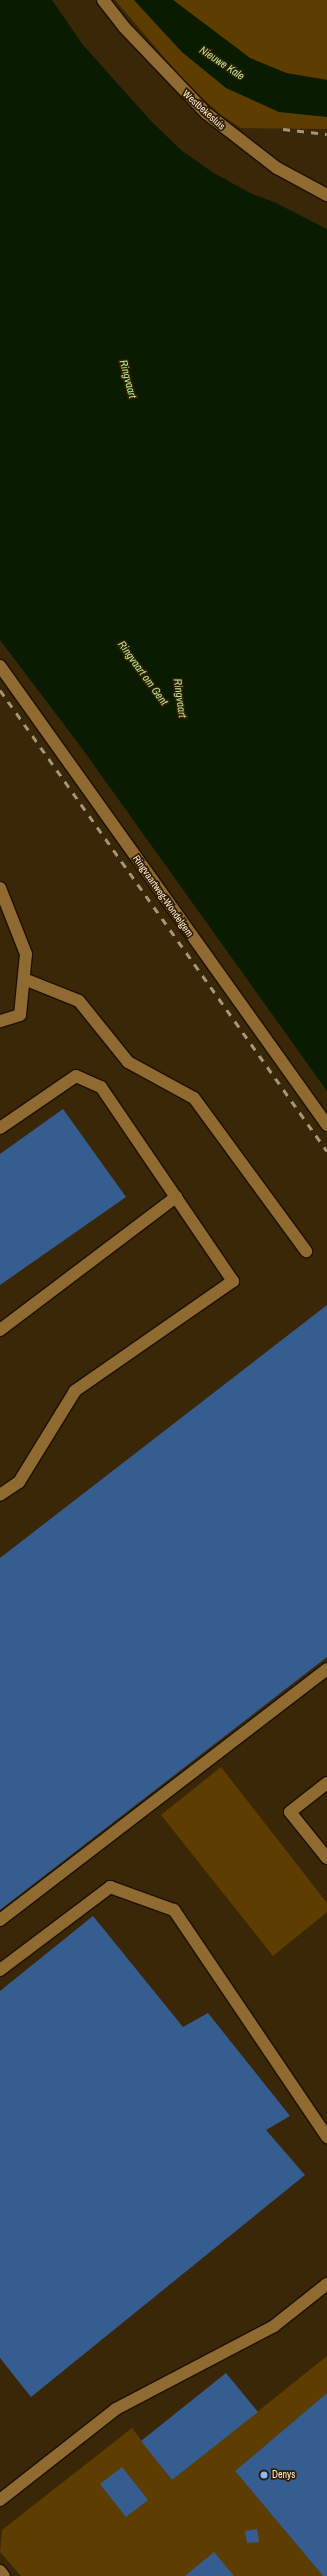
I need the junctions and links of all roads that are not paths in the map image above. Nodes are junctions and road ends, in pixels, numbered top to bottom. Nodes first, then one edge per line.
1 (103, 0) edge
2 (327, 195) edge
3 (0, 666) edge
4 (0, 888) edge
5 (24, 979) junction
6 (0, 1021) edge
7 (327, 1125) edge
8 (0, 1128) edge
9 (176, 1197) junction
10 (306, 1251) dead end
11 (0, 1330) edge
12 (0, 1495) edge
13 (327, 1669) edge
14 (327, 1783) edge
15 (327, 1858) edge
16 (0, 1920) edge
17 (0, 1970) edge
18 (327, 2137) edge
19 (327, 2284) edge
20 (0, 2500) edge
21 (0, 2571) edge
22 (4, 2576) edge

1 - 2 street, Westbekesluis
3 - 7 street, Ringvaartweg-Wondelgem
4 - 5 street
5 - 6 street
5 - 10 street
8 - 9 street
9 - 11 street
9 - 12 street
13 - 16 street
14 - 15 street
17 - 18 street
19 - 20 street
21 - 22 street

